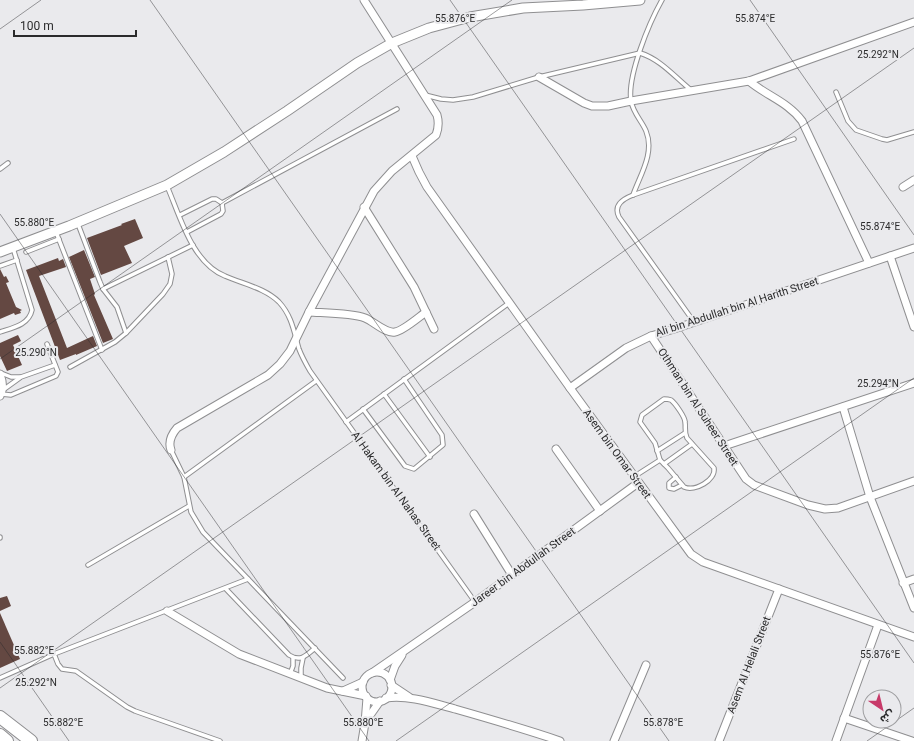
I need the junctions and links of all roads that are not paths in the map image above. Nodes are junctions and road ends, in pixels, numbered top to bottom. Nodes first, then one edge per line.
1 (364, 0) edge
2 (640, 0) edge
3 (662, 0) edge
4 (914, 22) edge
5 (392, 43) junction
6 (640, 53) junction
7 (539, 77) junction
8 (749, 81) junction
9 (691, 90) junction
10 (836, 92) dead end
11 (424, 95) junction
12 (631, 100) junction
13 (397, 109) dead end
14 (914, 132) edge
15 (794, 139) dead end
16 (412, 156) junction
17 (8, 164) dead end
18 (0, 169) edge
19 (914, 180) edge
20 (167, 185) junction
21 (903, 187) dead end
22 (633, 195) junction
23 (222, 203) junction
24 (364, 207) junction
25 (180, 216) junction
26 (77, 223) junction
27 (187, 232) junction
28 (57, 235) junction
29 (192, 245) junction
30 (13, 247) junction
31 (914, 248) edge
32 (0, 252) edge
33 (26, 252) dead end
34 (890, 256) junction
35 (168, 257) junction
36 (17, 260) junction
37 (869, 263) junction
38 (0, 266) edge
39 (103, 289) junction
40 (509, 303) junction
41 (309, 312) junction
42 (426, 312) junction
43 (694, 322) junction
44 (914, 328) edge
45 (434, 329) dead end
46 (0, 332) edge
47 (126, 333) junction
48 (651, 336) junction
49 (296, 337) junction
50 (47, 344) dead end
51 (102, 350) junction
52 (55, 365) junction
53 (70, 367) dead end
54 (0, 373) edge
55 (21, 377) junction
56 (404, 380) junction
57 (316, 381) junction
58 (914, 383) edge
59 (570, 388) junction
60 (1, 394) edge
61 (384, 394) junction
62 (843, 407) junction
63 (363, 409) junction
64 (346, 422) junction
65 (685, 433) junction
66 (692, 444) junction
67 (724, 446) junction
68 (556, 449) dead end
69 (171, 450) joint
70 (658, 452) junction
71 (430, 457) junction
72 (660, 460) junction
73 (664, 464) junction
74 (184, 477) junction
75 (676, 477) junction
76 (636, 480) junction
77 (914, 482) edge
78 (682, 485) junction
79 (870, 497) junction
80 (189, 506) junction
81 (600, 511) junction
82 (474, 514) dead end
83 (88, 565) dead end
84 (512, 575) junction
85 (248, 579) junction
86 (914, 579) edge
87 (903, 583) junction
88 (226, 589) junction
89 (779, 589) junction
90 (475, 602) junction
91 (914, 608) edge
92 (167, 611) junction
93 (878, 624) junction
94 (914, 637) edge
95 (315, 648) junction
96 (406, 650) junction
97 (54, 654) junction
98 (293, 658) junction
99 (303, 658) junction
100 (646, 664) dead end
101 (372, 673) junction
102 (289, 675) junction
103 (0, 678) edge
104 (343, 678) dead end
105 (302, 679) junction
106 (363, 682) junction
107 (390, 682) junction
108 (342, 691) junction
109 (366, 697) junction
110 (411, 698) junction
111 (383, 700) junction
112 (0, 717) edge
113 (844, 718) junction
114 (365, 723) junction
115 (620, 728) junction
116 (31, 741) edge
117 (220, 741) edge
118 (362, 741) edge
119 (560, 741) edge
120 (614, 741) edge
121 (618, 741) edge
122 (719, 741) edge
123 (836, 741) edge
124 (912, 741) edge

1 - 5 street
2 - 5 street
3 - 6 lane
4 - 8 street
5 - 11 street
5 - 20 street
6 - 7 lane
6 - 9 lane
6 - 12 lane
7 - 11 lane
7 - 12 street
8 - 9 street
8 - 37 street
9 - 12 street
10 - 14 lane
11 - 16 street
12 - 22 lane
13 - 23 lane
15 - 22 lane
16 - 24 street
16 - 40 street, Asem bin Omar Street
17 - 18 lane
19 - 21 street
20 - 25 lane, Al Hakam bin Al Nahas Street
20 - 26 street
22 - 43 lane
23 - 25 lane
23 - 27 lane
24 - 41 street
24 - 42 street
25 - 27 lane, Al Hakam bin Al Nahas Street
26 - 28 street
26 - 39 lane
27 - 29 lane, Al Hakam bin Al Nahas Street
28 - 30 street
28 - 33 lane
28 - 51 lane
29 - 35 lane
29 - 49 lane, Al Hakam bin Al Nahas Street
30 - 32 street
30 - 36 lane
31 - 34 street, Ali bin Abdullah bin Al Harith Street
34 - 37 street, Ali bin Abdullah bin Al Harith Street
34 - 44 street
35 - 39 lane
35 - 47 lane
36 - 38 lane
36 - 46 lane
37 - 43 street, Ali bin Abdullah bin Al Harith Street
39 - 47 lane
40 - 56 lane
40 - 59 street, Asem bin Omar Street
41 - 42 street
41 - 49 street
42 - 45 street
43 - 48 street, Ali bin Abdullah bin Al Harith Street
47 - 51 lane
48 - 59 street, Ali bin Abdullah bin Al Harith Street
48 - 67 street, Othman bin Al Suheer Street
49 - 57 lane, Al Hakam bin Al Nahas Street
49 - 69 street
50 - 52 lane
51 - 53 lane
52 - 55 lane
52 - 60 lane
54 - 55 lane
54 - 60 street
55 - 60 lane
56 - 61 lane
56 - 71 lane
57 - 64 lane, Al Hakam bin Al Nahas Street
57 - 74 lane
58 - 62 street
59 - 76 street, Asem bin Omar Street
61 - 63 lane
61 - 71 lane
62 - 67 street
62 - 79 street
63 - 64 lane
63 - 71 lane
64 - 90 lane, Al Hakam bin Al Nahas Street
65 - 66 lane
65 - 70 lane
65 - 70 lane
66 - 73 lane
66 - 78 lane
67 - 79 street, Othman bin Al Suheer Street
68 - 81 street
69 - 74 lane
70 - 72 lane
72 - 73 lane
72 - 76 lane
73 - 75 lane
74 - 80 lane
75 - 78 lane
75 - 78 lane
76 - 81 street, Jareer bin Abdullah Street
76 - 89 street, Asem bin Omar Street
77 - 79 street
79 - 87 street
80 - 83 lane
80 - 85 lane
81 - 84 street, Jareer bin Abdullah Street
82 - 84 street
84 - 90 street, Jareer bin Abdullah Street
85 - 88 lane
85 - 95 lane
86 - 87 street
87 - 91 street
88 - 92 lane
88 - 98 lane
89 - 93 street, Asem bin Omar Street
89 - 122 street, Asem Al Helali Street
90 - 96 street, Jareer bin Abdullah Street
92 - 97 lane
92 - 102 street
93 - 94 street, Asem bin Omar Street
93 - 113 street
95 - 99 lane
95 - 104 lane
96 - 101 street, Jareer bin Abdullah Street
96 - 107 street, Jareer bin Abdullah Street
97 - 103 lane
97 - 117 lane
98 - 99 lane
98 - 102 lane
99 - 105 lane
100 - 115 street
101 - 106 street
101 - 107 street
102 - 105 street
105 - 108 street
106 - 108 street
106 - 109 street
107 - 110 street
107 - 111 street
108 - 109 street
109 - 111 street
109 - 114 street
110 - 111 street
110 - 119 street
111 - 114 street
112 - 116 highway
113 - 123 street
113 - 124 street
114 - 118 street
115 - 120 street
115 - 121 street

